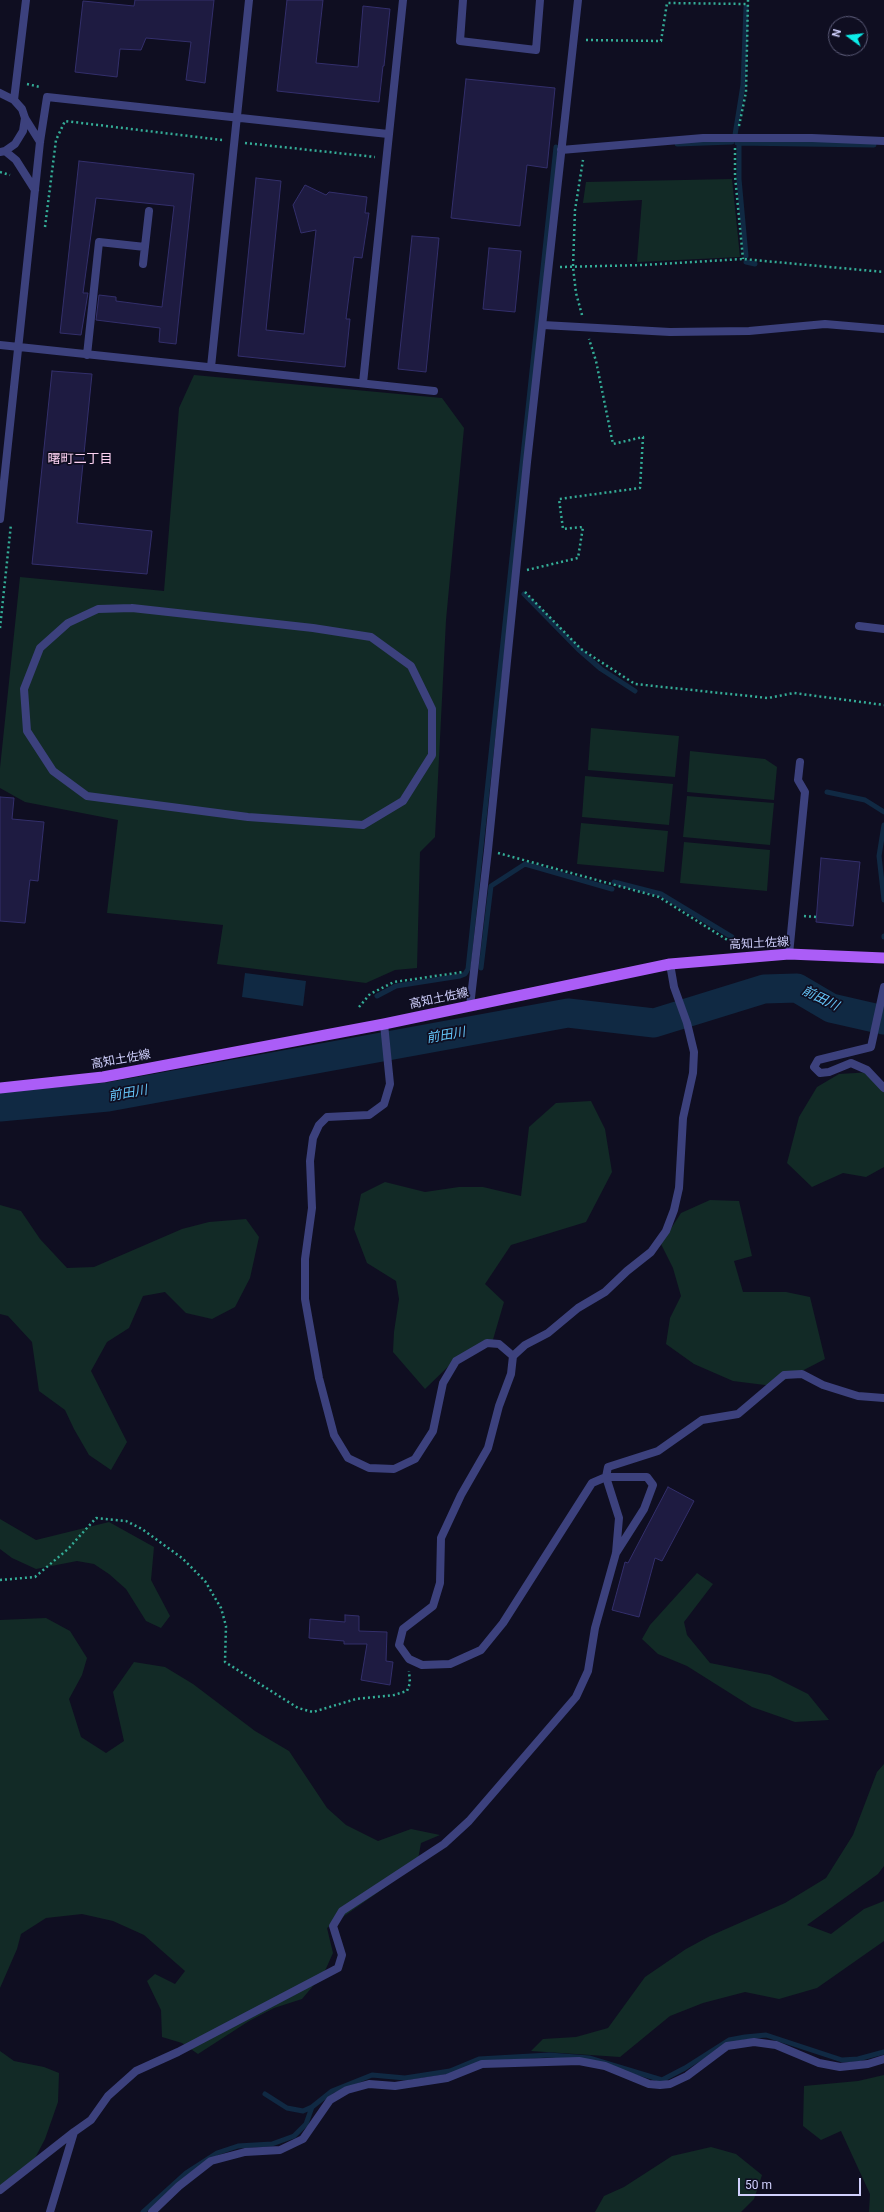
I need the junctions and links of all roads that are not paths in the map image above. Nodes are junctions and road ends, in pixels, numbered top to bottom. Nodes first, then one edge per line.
1 (26, 0) edge
2 (249, 0) edge
3 (403, 0) edge
4 (463, 0) edge
5 (540, 0) edge
6 (578, 0) edge
7 (0, 93) edge
8 (14, 100) junction
9 (25, 118) junction
10 (237, 118) junction
11 (388, 134) junction
12 (884, 141) edge
13 (40, 142) junction
14 (561, 150) junction
15 (3, 151) edge
16 (35, 190) junction
17 (149, 211) dead end
18 (145, 247) junction
19 (143, 264) dead end
20 (543, 325) junction
21 (884, 329) edge
22 (0, 345) edge
23 (19, 348) junction
24 (87, 355) junction
25 (211, 367) junction
26 (363, 383) junction
27 (434, 390) dead end
28 (0, 519) edge
29 (859, 626) dead end
30 (884, 629) edge
31 (800, 762) dead end
32 (314, 823) joint
33 (789, 954) junction
34 (884, 958) edge
35 (670, 964) junction
36 (884, 987) edge
37 (470, 1006) junction
38 (384, 1024) junction
39 (0, 1088) edge
40 (884, 1088) edge
41 (513, 1356) junction
42 (884, 1398) edge
43 (606, 1478) junction
44 (616, 1553) junction
45 (884, 2059) edge
46 (74, 2132) junction
47 (0, 2190) edge
48 (50, 2212) edge
49 (152, 2212) edge

1 - 8 street
2 - 10 street
3 - 11 street
4 - 5 street
6 - 14 street
7 - 8 street
8 - 9 street
9 - 13 street
9 - 15 street
10 - 11 street
10 - 13 street
10 - 25 street
11 - 26 street
12 - 14 street
13 - 16 street
14 - 20 street
15 - 16 street
16 - 23 street
17 - 18 street
18 - 19 street
18 - 24 street
20 - 21 street
20 - 37 street
22 - 23 street
23 - 24 street
23 - 28 street
24 - 25 street
25 - 26 street
26 - 27 street
29 - 30 street
31 - 33 street
32 - 32 street
33 - 34 main road, 高知土佐線
33 - 35 main road, 高知土佐線
35 - 37 main road, 高知土佐線
35 - 41 street
36 - 40 street
37 - 38 main road, 高知土佐線
38 - 39 main road, 高知土佐線
38 - 41 street
41 - 43 street
42 - 43 street
43 - 44 street
43 - 44 street
44 - 46 street
45 - 49 street
46 - 47 street
46 - 48 street

